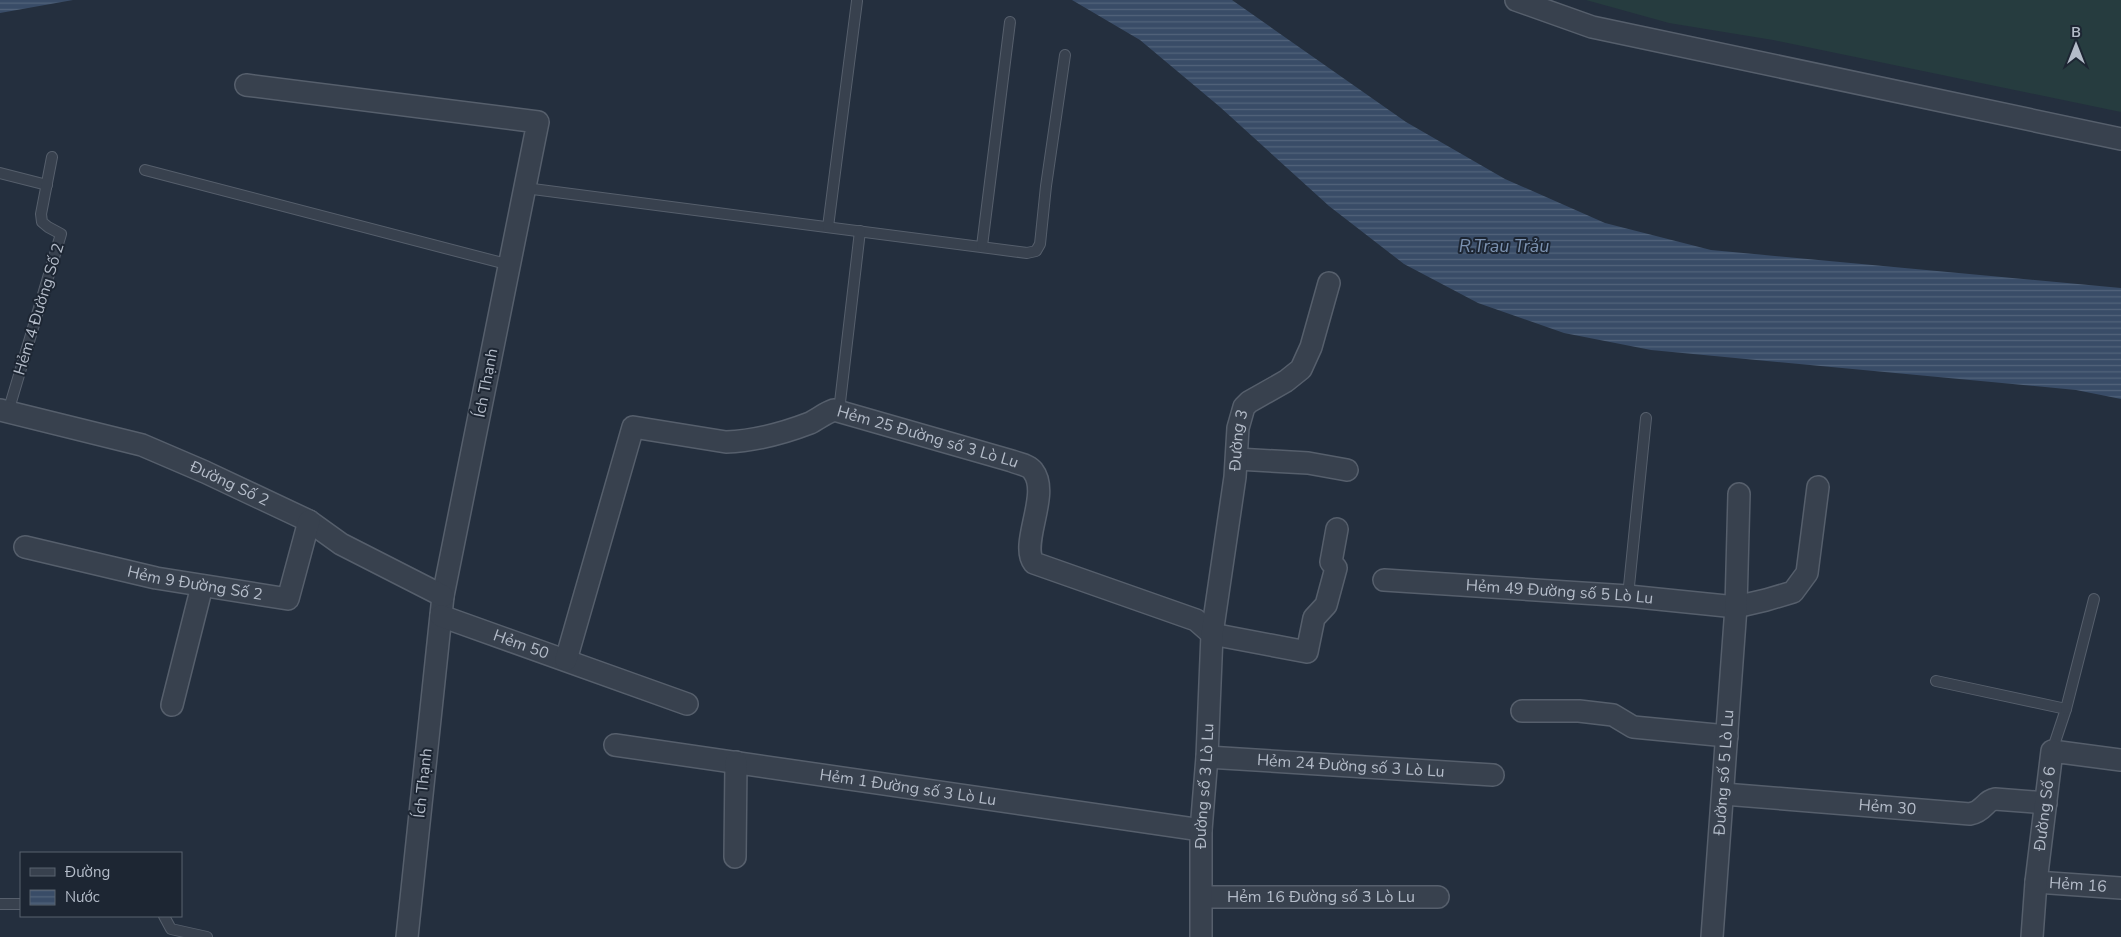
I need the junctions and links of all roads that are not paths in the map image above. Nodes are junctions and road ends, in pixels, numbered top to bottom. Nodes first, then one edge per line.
1 (1516, 0) edge
2 (857, 1) dead end
3 (1010, 22) dead end
4 (1065, 54) dead end
5 (246, 85) dead end
6 (2121, 140) edge
7 (52, 157) dead end
8 (145, 170) dead end
9 (0, 172) edge
10 (47, 186) junction
11 (525, 188) junction
12 (828, 227) junction
13 (860, 231) junction
14 (982, 246) junction
15 (510, 265) junction
16 (1329, 283) dead end
17 (4, 411) edge
18 (839, 411) junction
19 (1646, 418) dead end
20 (1237, 459) junction
21 (1347, 470) dead end
22 (1818, 487) dead end
23 (1739, 494) dead end
24 (309, 521) junction
25 (1336, 529) dead end
26 (24, 547) dead end
27 (1384, 580) dead end
28 (202, 586) junction
29 (1628, 596) junction
30 (2094, 599) dead end
31 (442, 606) junction
32 (1736, 607) junction
33 (1212, 634) junction
34 (566, 660) junction
35 (1936, 681) dead end
36 (687, 704) dead end
37 (172, 706) dead end
38 (2066, 709) junction
39 (1522, 712) dead end
40 (1727, 736) junction
41 (615, 744) dead end
42 (2052, 751) junction
43 (1207, 758) junction
44 (2121, 760) edge
45 (736, 762) junction
46 (1493, 774) dead end
47 (1724, 794) junction
48 (2046, 803) junction
49 (1201, 830) junction
50 (734, 857) dead end
51 (2036, 882) junction
52 (2121, 888) edge
53 (1202, 897) junction
54 (1438, 897) dead end
55 (0, 904) edge
56 (20, 904) edge
57 (164, 917) edge
58 (170, 933) edge
59 (207, 937) edge
60 (407, 937) edge
61 (1200, 937) edge
62 (1712, 937) edge
63 (2032, 937) edge

1 - 6 street
2 - 12 lane
3 - 14 lane
4 - 14 lane
5 - 11 street, Ích Thạnh
7 - 10 lane, Hẻm 4 Đường Số 2
8 - 15 lane
9 - 10 lane
10 - 17 lane, Hẻm 4 Đường Số 2
11 - 12 lane
11 - 15 street, Ích Thạnh
12 - 13 lane
13 - 14 lane
13 - 18 lane
15 - 31 street, Ích Thạnh
16 - 20 street, Đường 3
17 - 24 street, Đường Số 2
18 - 33 street, Hẻm 25 Đường số 3 Lò Lu
18 - 34 street, Hẻm 25 Đường số 3 Lò Lu
19 - 29 lane
20 - 21 street
20 - 33 street, Đường 3
22 - 32 street, Hẻm 49 Đường số 5 Lò Lu
23 - 32 street, Đường số 5 Lò Lu
24 - 28 street, Hẻm 9 Đường Số 2
24 - 31 street, Đường Số 2
25 - 33 street
26 - 28 street, Hẻm 9 Đường Số 2
27 - 29 street, Hẻm 49 Đường số 5 Lò Lu
28 - 37 street
29 - 32 street, Hẻm 49 Đường số 5 Lò Lu
30 - 38 lane
31 - 34 street, Hẻm 50
31 - 60 street, Ích Thạnh
32 - 40 street, Đường số 5 Lò Lu
33 - 43 street, Đường số 3 Lò Lu
34 - 36 street, Hẻm 50
35 - 38 lane
38 - 42 lane
39 - 40 street
40 - 47 street, Đường số 5 Lò Lu
41 - 45 street, Hẻm 1 Đường số 3 Lò Lu
42 - 44 street, Đường Số 6
42 - 48 street, Đường Số 6
43 - 46 street, Hẻm 24 Đường số 3 Lò Lu
43 - 49 street, Đường số 3 Lò Lu
45 - 49 street, Hẻm 1 Đường số 3 Lò Lu
45 - 50 street
47 - 48 street, Hẻm 30
47 - 62 street, Đường số 5 Lò Lu
48 - 51 street, Đường Số 6
49 - 53 street, Đường số 3 Lò Lu
51 - 52 street, Hẻm 16
51 - 63 street, Đường Số 6
53 - 54 street, Hẻm 16 Đường số 3 Lò Lu
53 - 61 street, Đường số 3 Lò Lu
55 - 56 lane
57 - 58 lane
58 - 59 lane

